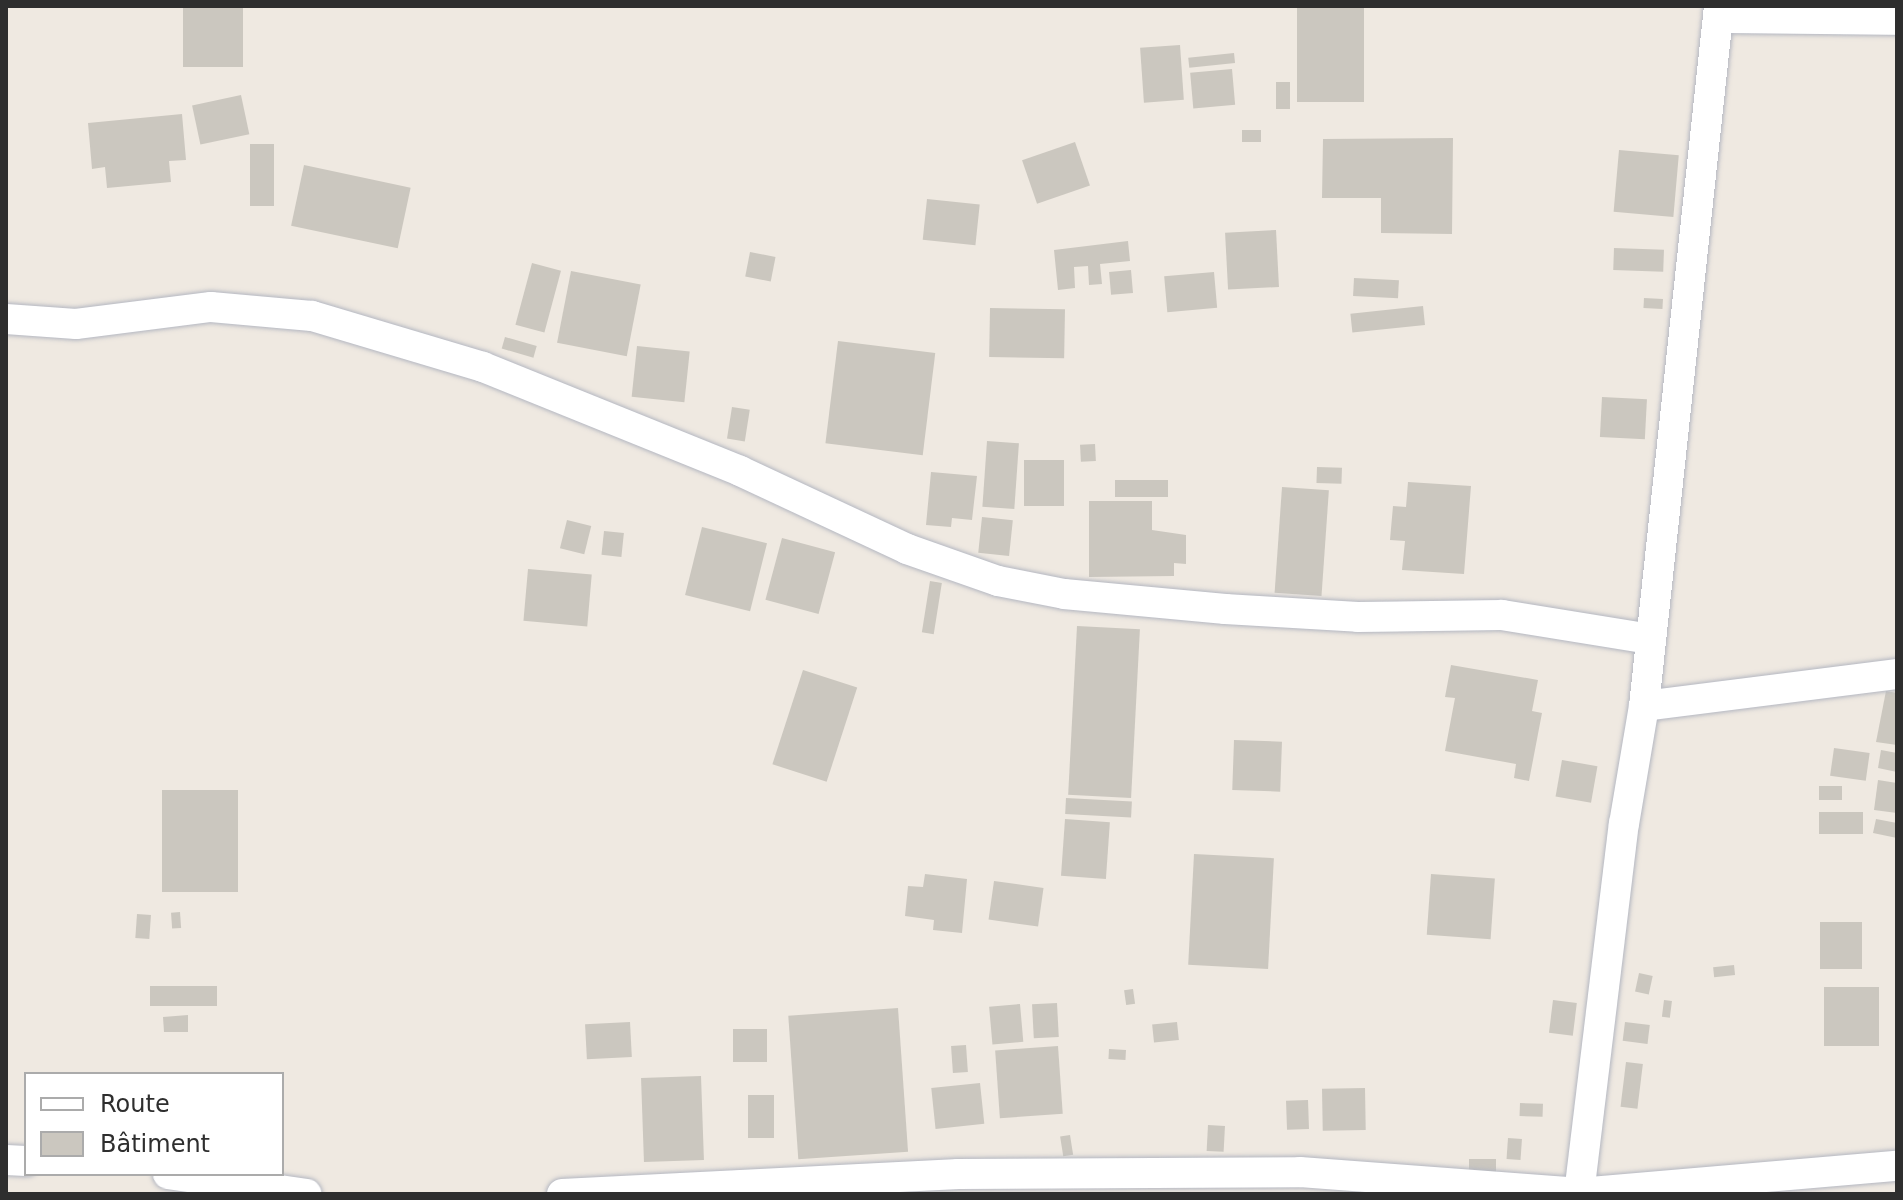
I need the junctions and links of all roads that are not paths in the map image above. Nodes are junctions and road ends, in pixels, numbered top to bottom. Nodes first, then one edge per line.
1 (1719, 12) edge
2 (1897, 20) edge
3 (6, 319) edge
4 (1650, 639) junction
5 (1897, 674) edge
6 (1644, 706) junction
7 (1897, 1166) edge
8 (182, 1176) edge
9 (307, 1194) edge
10 (562, 1194) edge
11 (1579, 1194) edge

1 - 2 street
1 - 4 street
3 - 4 street
4 - 6 street
5 - 6 street
6 - 11 street
7 - 11 street
8 - 9 street
10 - 11 street

